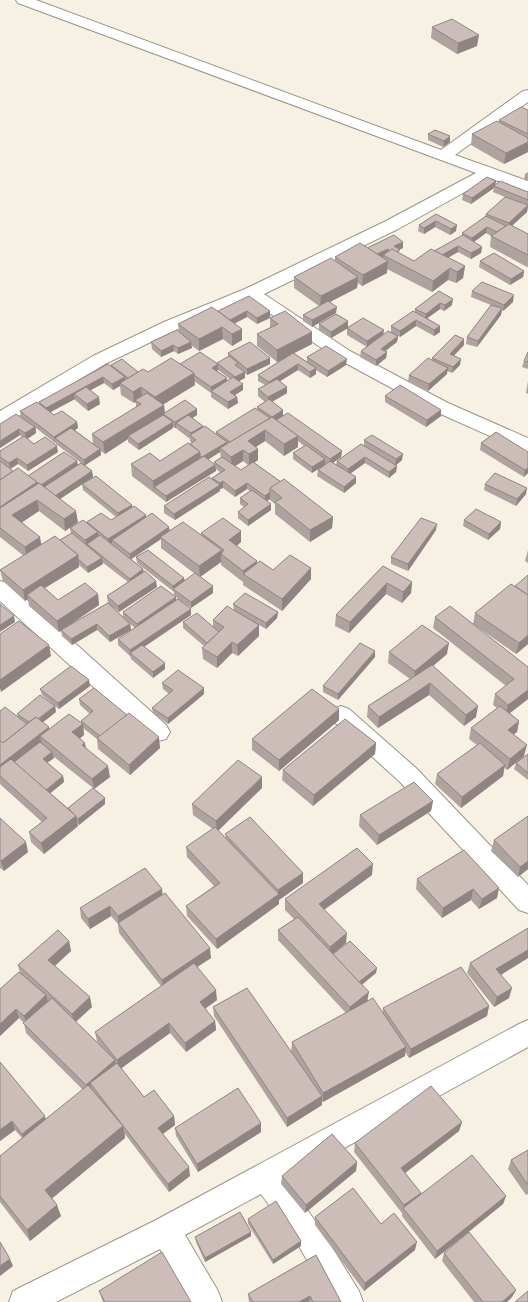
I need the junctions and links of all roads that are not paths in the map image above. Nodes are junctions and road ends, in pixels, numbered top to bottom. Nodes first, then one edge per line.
1 (23, 0) edge
2 (528, 94) edge
3 (444, 155) junction
4 (490, 172) junction
5 (528, 187) edge
6 (251, 293) junction
7 (0, 419) edge
8 (528, 446) edge
9 (0, 589) edge
10 (341, 714) dead end
11 (158, 732) dead end
12 (528, 902) edge
13 (528, 1034) edge
14 (265, 1176) junction
15 (166, 1230) junction
16 (24, 1302) edge
17 (207, 1302) edge
18 (348, 1302) edge

1 - 3 street
2 - 3 street
3 - 4 street
4 - 5 street
4 - 6 street
6 - 7 street
6 - 8 street
9 - 11 street
10 - 12 street
13 - 14 street
14 - 15 street
14 - 18 street
15 - 16 street
15 - 17 street

